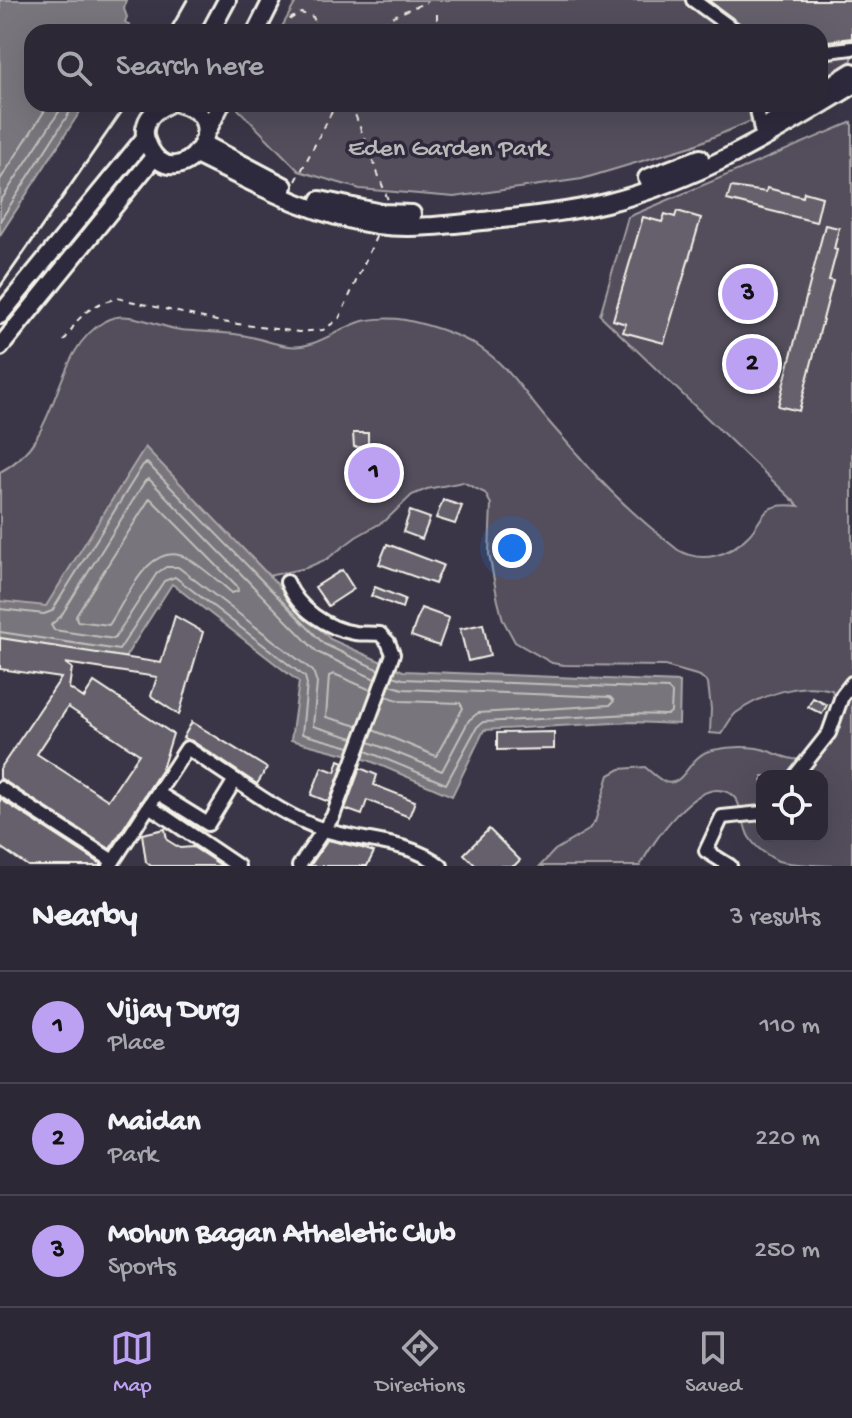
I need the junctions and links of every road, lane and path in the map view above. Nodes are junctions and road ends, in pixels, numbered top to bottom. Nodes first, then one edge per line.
1 (227, 0) edge
2 (272, 0) edge
3 (693, 0) edge
4 (427, 2) dead end
5 (437, 10) dead end
6 (214, 24) edge
7 (260, 24) edge
8 (289, 24) edge
9 (315, 24) edge
10 (381, 24) edge
11 (437, 24) edge
12 (726, 24) edge
13 (851, 49) edge
14 (828, 51) edge
15 (852, 72) edge
16 (852, 86) edge
17 (828, 87) edge
18 (828, 101) edge
19 (154, 112) edge
20 (196, 112) edge
21 (217, 112) edge
22 (332, 112) edge
23 (354, 112) edge
24 (758, 112) edge
25 (789, 112) edge
26 (809, 112) edge
27 (761, 130) junction
28 (144, 139) junction
29 (202, 145) junction
30 (154, 157) junction
31 (291, 190) junction
32 (393, 214) junction
33 (366, 260) dead end
34 (0, 315) edge
35 (64, 341) dead end
36 (0, 347) edge
37 (287, 582) dead end
38 (852, 683) edge
39 (800, 770) edge
40 (235, 780) junction
41 (0, 788) edge
42 (158, 793) junction
43 (149, 806) junction
44 (756, 814) edge
45 (323, 829) junction
46 (112, 864) edge
47 (238, 866) edge
48 (299, 866) edge
49 (441, 866) edge
50 (730, 866) edge

1 - 6 main road
2 - 7 main road
3 - 12 lane
4 - 10 path
5 - 11 path
8 - 9 path
13 - 14 lane
15 - 17 main road
16 - 18 main road
19 - 28 main road
20 - 29 main road
21 - 29 main road
22 - 31 path
23 - 32 path
24 - 27 lane
25 - 27 main road
26 - 29 main road
27 - 32 main road
28 - 30 main road
28 - 34 main road
29 - 30 main road
29 - 31 main road
30 - 36 main road
31 - 32 main road
33 - 35 path
37 - 45 lane
38 - 39 lane
40 - 42 lane
40 - 42 lane
40 - 45 lane
41 - 46 lane
42 - 43 lane
43 - 46 lane
43 - 47 lane
44 - 50 lane
45 - 48 lane
45 - 49 lane

